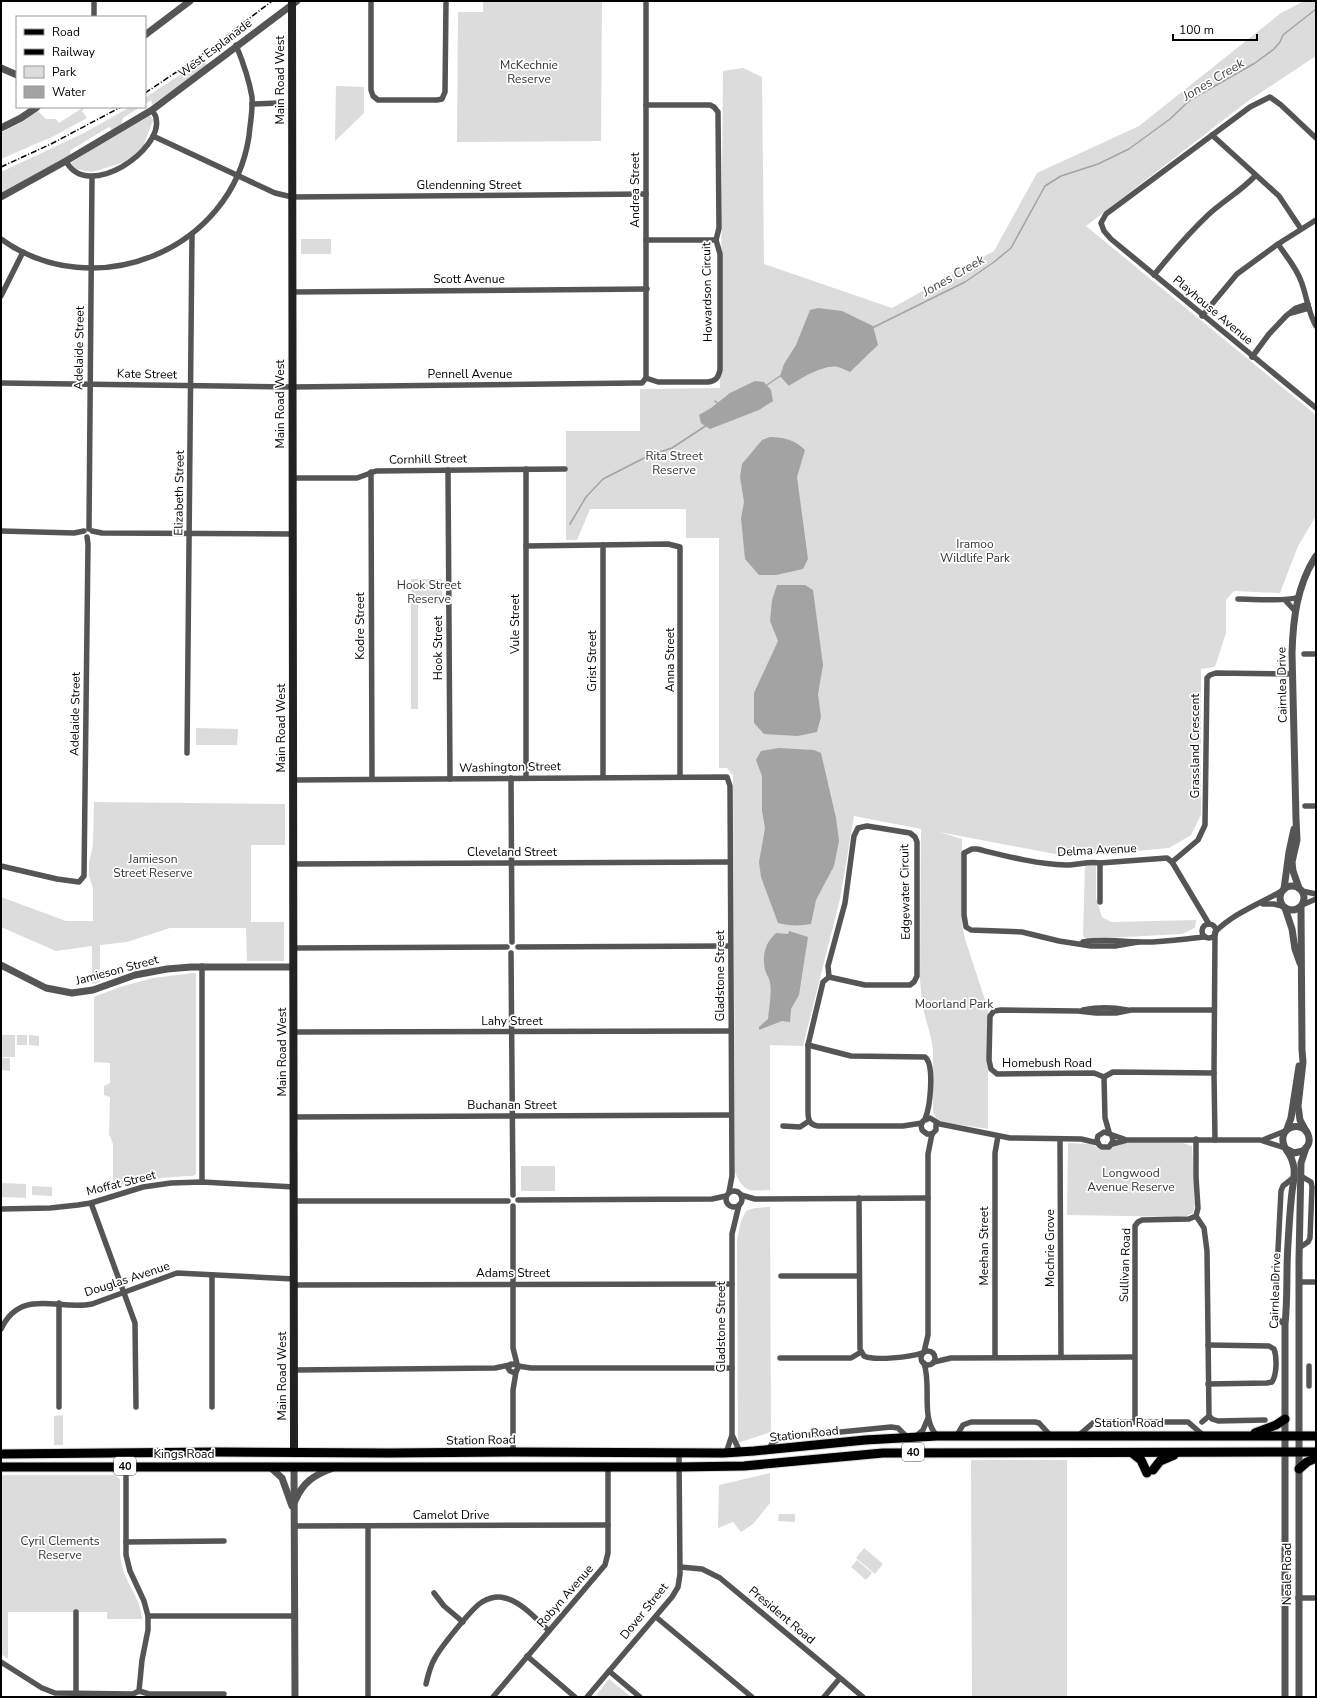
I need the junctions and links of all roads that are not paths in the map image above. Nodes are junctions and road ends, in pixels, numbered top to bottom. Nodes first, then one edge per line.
1 (94, 1) edge
2 (190, 1) edge
3 (371, 1) edge
4 (446, 1) edge
5 (646, 1) edge
6 (294, 2) edge
7 (94, 16) edge
8 (146, 34) edge
9 (236, 45) junction
10 (1, 68) edge
11 (16, 75) edge
12 (279, 103) dead end
13 (252, 104) junction
14 (646, 105) junction
15 (27, 108) edge
16 (36, 108) edge
17 (152, 110) junction
18 (16, 120) junction
19 (1, 128) edge
20 (1212, 135) junction
21 (153, 136) junction
22 (1316, 138) edge
23 (66, 162) junction
24 (237, 176) junction
25 (1255, 176) junction
26 (92, 177) junction
27 (646, 194) junction
28 (1, 197) edge
29 (292, 197) junction
30 (1316, 220) edge
31 (1301, 230) junction
32 (192, 234) junction
33 (1, 239) edge
34 (646, 240) junction
35 (716, 240) junction
36 (1278, 244) junction
37 (23, 252) junction
38 (91, 268) junction
39 (1154, 275) junction
40 (647, 289) junction
41 (292, 292) junction
42 (1, 296) edge
43 (1309, 306) junction
44 (1202, 316) junction
45 (1316, 326) edge
46 (1252, 357) junction
47 (646, 378) junction
48 (1, 383) edge
49 (90, 384) junction
50 (191, 386) junction
51 (292, 387) junction
52 (1316, 408) edge
53 (565, 469) dead end
54 (448, 470) junction
55 (526, 470) junction
56 (371, 472) junction
57 (292, 478) junction
58 (1, 531) edge
59 (88, 533) junction
60 (190, 534) junction
61 (293, 534) junction
62 (603, 545) junction
63 (526, 546) junction
64 (1316, 556) edge
65 (1299, 597) junction
66 (1238, 599) dead end
67 (1285, 600) junction
68 (1295, 612) junction
69 (1304, 654) dead end
70 (1316, 654) edge
71 (1292, 674) junction
72 (187, 753) dead end
73 (603, 777) junction
74 (680, 777) junction
75 (727, 777) joint
76 (511, 778) junction
77 (526, 778) junction
78 (372, 779) junction
79 (450, 779) junction
80 (293, 780) junction
81 (1305, 806) dead end
82 (1316, 806) edge
83 (1296, 819) junction
84 (730, 862) junction
85 (1172, 862) junction
86 (512, 863) junction
87 (1100, 863) junction
88 (293, 864) junction
89 (1, 866) edge
90 (1283, 890) junction
91 (1301, 890) junction
92 (1316, 894) edge
93 (1316, 899) edge
94 (1100, 902) dead end
95 (1256, 905) junction
96 (1302, 906) junction
97 (1284, 907) junction
98 (1200, 909) junction
99 (1227, 921) junction
100 (1211, 924) junction
101 (1202, 928) junction
102 (1215, 933) junction
103 (1206, 937) junction
104 (1188, 940) junction
105 (512, 942) junction
106 (730, 946) junction
107 (507, 947) junction
108 (518, 947) junction
109 (294, 948) junction
110 (512, 953) junction
111 (1214, 954) junction
112 (1, 965) edge
113 (202, 966) junction
114 (293, 967) junction
115 (1301, 969) junction
116 (829, 977) junction
117 (1214, 1010) junction
118 (731, 1030) junction
119 (294, 1032) junction
120 (512, 1032) junction
121 (808, 1045) junction
122 (1302, 1050) junction
123 (1214, 1073) junction
124 (1104, 1077) junction
125 (930, 1102) junction
126 (731, 1115) junction
127 (513, 1116) junction
128 (294, 1117) junction
129 (1105, 1118) junction
130 (809, 1121) junction
131 (924, 1121) junction
132 (935, 1121) junction
133 (783, 1126) dead end
134 (902, 1126) junction
135 (953, 1126) junction
136 (1286, 1130) junction
137 (923, 1132) junction
138 (934, 1132) junction
139 (1306, 1132) junction
140 (1100, 1134) junction
141 (1110, 1134) junction
142 (1316, 1135) edge
143 (998, 1136) junction
144 (1060, 1139) junction
145 (1081, 1139) junction
146 (1196, 1139) junction
147 (1127, 1140) junction
148 (1215, 1140) junction
149 (1260, 1140) junction
150 (1098, 1143) junction
151 (1316, 1143) edge
152 (1112, 1144) junction
153 (1307, 1147) junction
154 (1285, 1148) junction
155 (928, 1154) junction
156 (1301, 1176) junction
157 (1293, 1178) junction
158 (202, 1182) junction
159 (294, 1187) junction
160 (514, 1195) junction
161 (731, 1197) junction
162 (859, 1198) junction
163 (928, 1198) junction
164 (755, 1199) junction
165 (518, 1200) junction
166 (294, 1201) junction
167 (508, 1201) junction
168 (91, 1203) junction
169 (740, 1204) junction
170 (513, 1206) junction
171 (1, 1209) edge
172 (1196, 1216) junction
173 (735, 1219) junction
174 (1299, 1248) junction
175 (212, 1275) junction
176 (781, 1276) dead end
177 (859, 1276) junction
178 (1287, 1281) junction
179 (294, 1282) junction
180 (1299, 1282) junction
181 (1316, 1282) edge
182 (512, 1284) junction
183 (732, 1284) junction
184 (124, 1292) junction
185 (58, 1304) junction
186 (1284, 1324) junction
187 (1, 1329) edge
188 (928, 1335) junction
189 (1208, 1345) junction
190 (861, 1352) junction
191 (923, 1353) junction
192 (933, 1353) junction
193 (905, 1357) junction
194 (780, 1358) dead end
195 (951, 1358) junction
196 (995, 1358) junction
197 (1061, 1358) junction
198 (1134, 1358) junction
199 (933, 1362) junction
200 (923, 1363) junction
201 (1309, 1366) dead end
202 (513, 1368) junction
203 (732, 1368) junction
204 (295, 1370) junction
205 (1312, 1376) edge
206 (928, 1380) junction
207 (1208, 1384) junction
208 (1309, 1386) dead end
209 (59, 1407) dead end
210 (136, 1407) dead end
211 (212, 1407) dead end
212 (1209, 1416) junction
213 (928, 1418) junction
214 (1285, 1419) junction
215 (1265, 1420) dead end
216 (1135, 1422) junction
217 (1202, 1422) dead end
218 (732, 1435) junction
219 (1050, 1435) junction
220 (1079, 1435) junction
221 (1150, 1435) junction
222 (1203, 1435) junction
223 (1244, 1435) junction
224 (937, 1436) junction
225 (956, 1436) junction
226 (1285, 1436) junction
227 (1299, 1436) junction
228 (1316, 1436) edge
229 (911, 1437) junction
230 (294, 1452) junction
231 (513, 1452) junction
232 (740, 1452) junction
233 (1132, 1452) junction
234 (1285, 1452) junction
235 (1299, 1452) junction
236 (1316, 1452) edge
237 (126, 1453) junction
238 (679, 1453) junction
239 (726, 1453) junction
240 (1150, 1453) junction
241 (1181, 1453) junction
242 (1, 1454) edge
243 (1316, 1458) edge
244 (126, 1466) junction
245 (1, 1467) edge
246 (270, 1467) junction
247 (294, 1467) junction
248 (336, 1467) junction
249 (513, 1467) junction
250 (608, 1467) junction
251 (679, 1467) junction
252 (1299, 1469) junction
253 (294, 1504) junction
254 (294, 1517) junction
255 (608, 1525) junction
256 (294, 1526) junction
257 (368, 1526) junction
258 (224, 1541) dead end
259 (126, 1542) junction
260 (1284, 1562) junction
261 (1298, 1562) junction
262 (680, 1567) junction
263 (434, 1593) dead end
264 (1298, 1598) junction
265 (1316, 1598) edge
266 (76, 1612) dead end
267 (148, 1616) junction
268 (294, 1616) junction
269 (656, 1617) junction
270 (463, 1622) junction
271 (549, 1631) junction
272 (528, 1656) junction
273 (1, 1662) edge
274 (609, 1671) junction
275 (1284, 1674) junction
276 (1298, 1674) junction
277 (840, 1678) junction
278 (426, 1684) dead end
279 (139, 1691) junction
280 (76, 1694) junction
281 (224, 1694) dead end
282 (295, 1697) edge
283 (368, 1697) edge
284 (493, 1697) edge
285 (575, 1697) edge
286 (587, 1697) edge
287 (640, 1697) edge
288 (752, 1697) edge
289 (824, 1697) edge
290 (863, 1697) edge
291 (1284, 1697) edge
292 (1299, 1697) edge

1 - 7 street
2 - 8 street
3 - 4 street
5 - 14 street, Andrea Street
6 - 9 street, West Esplanade
6 - 29 main road, Main Road West
9 - 13 street
9 - 17 street, West Esplanade
10 - 11 street
12 - 13 street
13 - 24 street
14 - 27 street, Andrea Street
14 - 35 street, Howardson Circuit
15 - 18 street
16 - 18 street
17 - 21 street
17 - 23 street, West Esplanade
18 - 19 street
20 - 22 street
20 - 25 street
20 - 39 street, Playhouse Avenue
21 - 24 street, Glendenning Street
21 - 26 street
23 - 26 street
23 - 28 street, West Esplanade
24 - 29 street, Glendenning Street
24 - 32 street
25 - 31 street
25 - 39 street
26 - 38 street, Adelaide Street
27 - 29 street, Glendenning Street
27 - 34 street, Andrea Street
29 - 41 main road, Main Road West
30 - 31 street
31 - 36 street
32 - 38 street
32 - 50 street, Elizabeth Street
33 - 37 street
34 - 35 street
34 - 40 street, Andrea Street
35 - 47 street, Howardson Circuit
36 - 43 street
36 - 44 street
37 - 38 street
37 - 42 street
38 - 49 street, Adelaide Street
39 - 44 street, Playhouse Avenue
40 - 41 street, Scott Avenue
40 - 47 street, Andrea Street
41 - 51 main road, Main Road West
43 - 45 street
43 - 46 street
44 - 46 street, Playhouse Avenue
46 - 52 street, Playhouse Avenue
47 - 51 street, Pennell Avenue
48 - 49 street, Kate Street
49 - 50 street, Kate Street
49 - 59 street, Adelaide Street
50 - 51 street, Kate Street
50 - 60 street, Elizabeth Street
51 - 57 main road, Main Road West
53 - 55 street, Cornhill Street
54 - 55 street, Cornhill Street
54 - 56 street, Cornhill Street
54 - 79 street, Hook Street
55 - 63 street, Vule Street
56 - 57 street, Cornhill Street
56 - 78 street, Kodre Street
57 - 61 main road, Main Road West
58 - 59 street
59 - 60 street
59 - 89 street, Adelaide Street
60 - 61 street
60 - 72 street, Elizabeth Street
61 - 80 main road, Main Road West
62 - 63 street
62 - 73 street, Grist Street
62 - 74 street, Anna Street
63 - 77 street, Vule Street
64 - 65 street, Cairnlea Drive
65 - 67 street
65 - 68 street, Cairnlea Drive
66 - 67 street
67 - 68 street
68 - 71 street, Cairnlea Drive
69 - 70 street
71 - 83 street, Cairnlea Drive
71 - 85 street, Grassland Crescent
73 - 74 street, Washington Street
73 - 77 street, Washington Street
74 - 75 street, Washington Street
75 - 84 street, Gladstone Street
76 - 77 street, Washington Street
76 - 79 street, Washington Street
76 - 86 street
78 - 79 street, Washington Street
78 - 80 street, Washington Street
80 - 88 main road, Main Road West
81 - 82 street
83 - 90 street, Cairnlea Drive
83 - 91 street, Cairnlea Drive
84 - 86 street, Cleveland Street
84 - 106 street, Gladstone Street
85 - 87 street, Delma Avenue
85 - 98 street
86 - 88 street, Cleveland Street
86 - 105 street
87 - 94 street
87 - 104 street, Delma Avenue
88 - 109 main road, Main Road West
90 - 91 street
90 - 95 street
90 - 97 street
91 - 92 street
91 - 96 street
93 - 96 street
95 - 97 street
95 - 99 street
96 - 97 street
96 - 115 street
97 - 115 street
98 - 100 street
98 - 101 street
99 - 100 street
99 - 102 street
100 - 101 street
100 - 102 street
101 - 103 street
101 - 104 street
102 - 103 street
102 - 111 street
103 - 104 street
103 - 111 street
105 - 107 street
105 - 108 street
106 - 108 street
106 - 118 street, Gladstone Street
107 - 109 street
107 - 110 street
108 - 110 street
109 - 114 main road, Main Road West
110 - 120 street
111 - 117 street
112 - 113 street, Jamieson Street
113 - 114 street, Jamieson Street
113 - 158 street
114 - 119 main road, Main Road West
115 - 122 street
116 - 116 street, Edgewater Circuit
116 - 121 street
117 - 123 street
117 - 124 street, Homebush Road
118 - 120 street, Lahy Street
118 - 126 street, Gladstone Street
119 - 120 street, Lahy Street
119 - 128 main road, Main Road West
120 - 127 street
121 - 125 street
121 - 130 street
122 - 136 street
122 - 139 street
123 - 124 street
123 - 148 street
124 - 129 street
125 - 131 street
125 - 132 street
126 - 127 street, Buchanan Street
126 - 161 street, Gladstone Street
127 - 128 street, Buchanan Street
127 - 160 street
128 - 159 main road, Main Road West
129 - 140 street
129 - 141 street
130 - 133 street
130 - 134 street
131 - 132 street
131 - 134 street
131 - 137 street
132 - 135 street
132 - 138 street
134 - 137 street
135 - 138 street
135 - 143 street
136 - 139 street
136 - 149 street
136 - 154 street
137 - 138 street
137 - 155 street
138 - 155 street
139 - 142 street
139 - 153 street
140 - 141 street
140 - 145 street
140 - 150 street
141 - 147 street
141 - 152 street
143 - 144 street
143 - 196 street, Meehan Street
144 - 145 street
144 - 197 street, Mochrie Grove
145 - 150 street
146 - 147 street
146 - 148 street
146 - 172 street
147 - 152 street
148 - 149 street
149 - 154 street
150 - 152 street
151 - 153 street
153 - 154 street
153 - 156 street, Cairnlea Drive
154 - 157 street, Cairnlea Drive
155 - 163 street
156 - 174 street, Cairnlea Drive
156 - 174 street
157 - 178 street, Cairnlea Drive
157 - 186 street
158 - 159 street, Moffat Street
158 - 168 street, Moffat Street
159 - 166 main road, Main Road West
160 - 165 street
160 - 167 street
161 - 164 street
161 - 165 street
161 - 169 street, Gladstone Street
161 - 169 street
161 - 173 street, Gladstone Street
162 - 163 street
162 - 164 street
162 - 177 street
163 - 188 street
164 - 169 street
165 - 170 street
166 - 167 street
166 - 179 main road, Main Road West
167 - 170 street
168 - 171 street, Moffat Street
168 - 184 street
169 - 173 street, Gladstone Street
170 - 182 street
172 - 189 street
172 - 198 street, Sullivan Road
173 - 183 street, Gladstone Street
174 - 180 street, Cairnlea Drive
175 - 179 street, Douglas Avenue
175 - 184 street, Douglas Avenue
175 - 211 street
176 - 177 street
177 - 190 street
178 - 180 street
178 - 186 street, Cairnlea Drive
179 - 182 street, Adams Street
179 - 204 main road, Main Road West
180 - 181 street
180 - 227 street, Cairnlea Drive
182 - 183 street, Adams Street
182 - 202 street
183 - 203 street, Gladstone Street
184 - 185 street, Douglas Avenue
184 - 210 street
185 - 187 street, Douglas Avenue
185 - 209 street
186 - 214 street, Cairnlea Drive
188 - 191 street
188 - 192 street
189 - 207 street
189 - 207 street
190 - 193 street
190 - 194 street
191 - 192 street
191 - 193 street
191 - 200 street
192 - 195 street
192 - 199 street
193 - 200 street
195 - 196 street
195 - 199 street
196 - 197 street
197 - 198 street
198 - 216 street, Sullivan Road
199 - 200 street
199 - 206 street
200 - 206 street
201 - 205 street
202 - 203 street
202 - 204 street
202 - 231 street
203 - 218 street, Gladstone Street
204 - 230 main road, Main Road West
205 - 208 street
206 - 213 street
207 - 212 street
212 - 215 street
212 - 217 street
213 - 224 street
213 - 229 street
214 - 223 main road
214 - 226 street, Cairnlea Drive
216 - 220 street
216 - 222 street
218 - 232 street, Gladstone Street
218 - 239 street, Gladstone Street
219 - 220 main road, Station Road / 40
219 - 225 main road, Station Road / 40
219 - 225 street
220 - 221 main road, Station Road / 40
221 - 222 main road, Station Road / 40
221 - 240 main road
222 - 223 main road, Station Road / 40
223 - 226 main road, Station Road / 40
224 - 225 main road, Station Road / 40
224 - 229 main road, Station Road / 40
226 - 227 main road, Station Road / 40
226 - 234 street, Neale Road
227 - 228 main road, Station Road / 40
227 - 235 street, Cairnlea Drive
229 - 232 main road, Station Road / 40
230 - 231 main road, Station Road / 40
230 - 237 main road, Kings Road / 40
230 - 247 main road
231 - 238 main road, Station Road / 40
231 - 249 main road
232 - 239 main road, Station Road / 40
233 - 240 main road, 40
233 - 241 main road
233 - 251 main road, 40
234 - 235 main road, 40
234 - 241 main road, 40
234 - 260 street, Neale Road
235 - 236 main road, 40
235 - 252 street, Neale Road
237 - 242 main road, Kings Road / 40
237 - 244 main road
238 - 239 main road, Station Road / 40
238 - 251 street, Dover Street
240 - 241 main road, 40
243 - 252 main road
244 - 245 main road, Kings Road / 40
244 - 246 main road, Kings Road / 40
244 - 259 street
246 - 247 main road, Kings Road / 40
246 - 254 street
247 - 248 main road, 40
247 - 253 street
248 - 249 main road, 40
248 - 253 street
249 - 250 main road, 40
250 - 251 main road, 40
250 - 255 street, Robyn Avenue
251 - 262 street, Dover Street
252 - 261 street, Neale Road
253 - 254 street
254 - 256 street
255 - 257 street, Camelot Drive
255 - 271 street, Robyn Avenue
256 - 257 street, Camelot Drive
256 - 268 street
257 - 283 street
258 - 259 street
259 - 267 street
260 - 261 street
260 - 275 street, Neale Road
261 - 264 street, Neale Road
262 - 269 street, Dover Street
262 - 277 street, President Road
263 - 270 street
264 - 265 street
264 - 276 street, Neale Road
266 - 280 street
267 - 268 street
267 - 279 street
268 - 282 street
269 - 274 street, Dover Street
269 - 288 street
270 - 271 street
270 - 278 street
271 - 272 street, Robyn Avenue
272 - 284 street, Robyn Avenue
272 - 285 street
273 - 280 street
274 - 286 street, Dover Street
274 - 287 street
275 - 276 street
275 - 291 street, Neale Road
276 - 292 street, Neale Road
277 - 289 street
277 - 290 street, President Road
279 - 280 street
279 - 281 street

